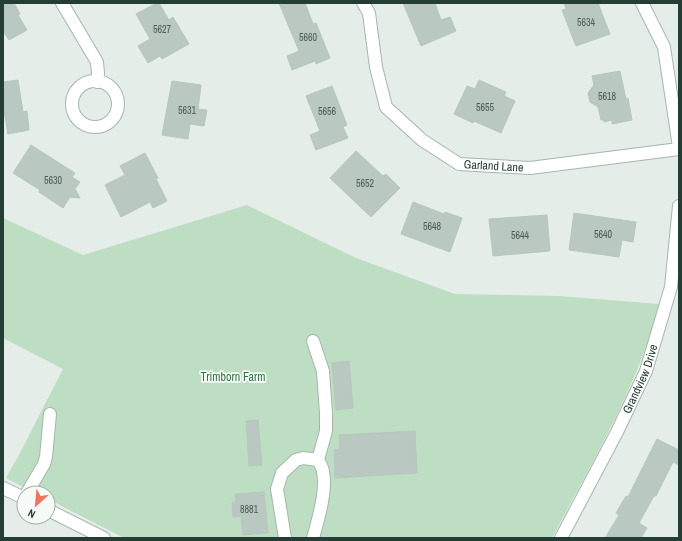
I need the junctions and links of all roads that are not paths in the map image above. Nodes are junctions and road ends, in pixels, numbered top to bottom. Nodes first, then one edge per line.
1 (62, 3) edge
2 (363, 3) edge
3 (642, 3) edge
4 (97, 82) dead end
5 (679, 148) edge
6 (679, 206) edge
7 (313, 341) dead end
8 (50, 414) dead end
9 (318, 460) junction
10 (32, 485) edge
11 (3, 488) edge
12 (16, 494) edge
13 (56, 514) edge
14 (104, 538) edge
15 (285, 538) edge
16 (313, 538) edge
17 (561, 538) edge

1 - 4 street
2 - 5 street, Garland Lane
3 - 5 street
6 - 17 street, Grandview Drive
7 - 9 street
8 - 10 street
9 - 15 street
9 - 16 street
11 - 12 street
13 - 14 street

